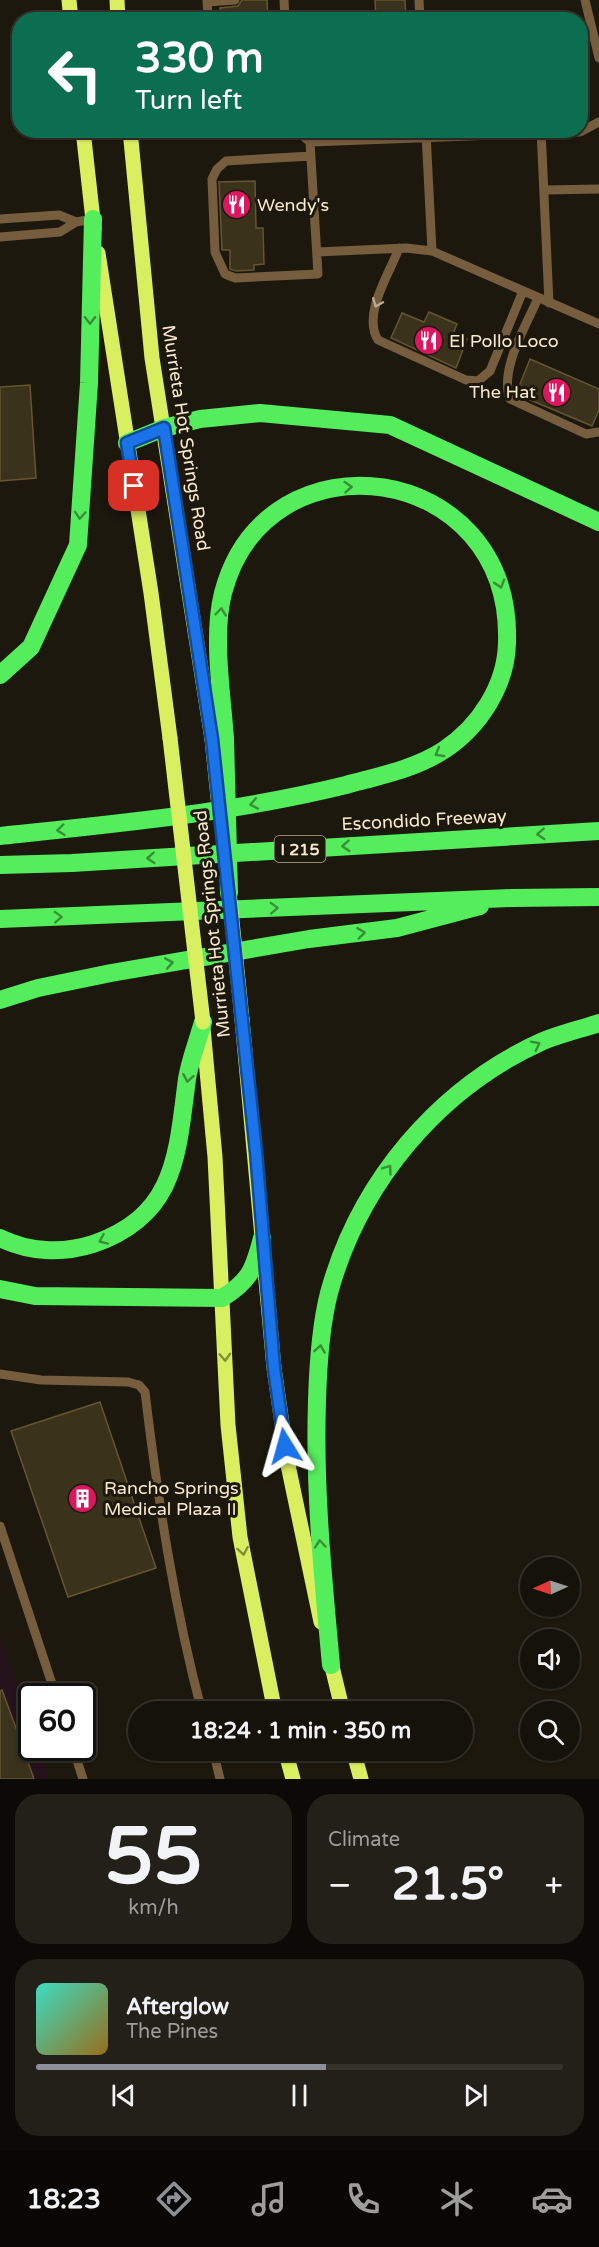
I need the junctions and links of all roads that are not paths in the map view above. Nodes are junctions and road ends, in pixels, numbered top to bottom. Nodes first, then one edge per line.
1 (235, 0) edge
2 (207, 1) edge
3 (588, 12) edge
4 (599, 58) edge
5 (83, 138) edge
6 (131, 138) edge
7 (305, 138) edge
8 (368, 138) edge
9 (426, 138) edge
10 (541, 138) edge
11 (310, 142) junction
12 (311, 156) junction
13 (599, 189) edge
14 (544, 190) junction
15 (0, 219) edge
16 (85, 220) junction
17 (0, 237) edge
18 (399, 248) junction
19 (432, 251) junction
20 (317, 252) junction
21 (523, 291) junction
22 (538, 298) junction
23 (549, 303) junction
24 (599, 324) edge
25 (164, 428) junction
26 (599, 432) edge
27 (127, 443) junction
28 (599, 522) edge
29 (0, 675) edge
30 (218, 739) junction
31 (599, 831) edge
32 (0, 836) edge
33 (0, 865) edge
34 (229, 893) joint
35 (599, 897) edge
36 (512, 898) junction
37 (0, 919) edge
38 (0, 1000) edge
39 (203, 1022) junction
40 (599, 1023) edge
41 (0, 1238) edge
42 (262, 1238) junction
43 (0, 1289) edge
44 (222, 1298) junction
45 (0, 1374) edge
46 (0, 1526) edge
47 (331, 1665) junction
48 (52, 1683) edge
49 (199, 1701) edge
50 (273, 1701) edge
51 (340, 1701) edge
52 (77, 1761) edge
53 (216, 1761) edge
54 (288, 1761) edge
55 (356, 1761) edge
56 (83, 1779) edge
57 (220, 1779) edge
58 (292, 1779) edge
59 (361, 1779) edge

1 - 2 lane
3 - 4 lane
5 - 16 main road, Murrieta Hot Springs Road
6 - 25 main road, Murrieta Hot Springs Road
7 - 11 lane
8 - 11 lane
9 - 19 lane
10 - 14 lane
11 - 12 lane
12 - 20 lane
12 - 20 lane
13 - 14 lane
14 - 23 lane
15 - 16 lane
16 - 17 lane
16 - 27 main road, Murrieta Hot Springs Road
16 -> 29 highway
18 - 19 lane
18 - 20 lane
18 -> 21 lane
19 - 21 lane
21 - 22 lane
22 - 23 lane
22 - 26 lane
23 - 24 lane
25 - 27 highway
25 - 28 highway
25 - 30 main road, Murrieta Hot Springs Road
27 - 39 main road, Murrieta Hot Springs Road, bridge
30 -> 32 highway
30 - 34 highway, bridge
31 -> 33 highway, Escondido Freeway / I 215
34 - 42 main road, Murrieta Hot Springs Road, bridge
35 - 36 highway
37 -> 36 highway
38 -> 36 highway
39 -> 41 highway
39 - 44 main road, Murrieta Hot Springs Road
47 -> 40 highway
42 - 44 highway
42 - 47 main road, Murrieta Hot Springs Road
43 - 44 highway
44 -> 50 main road, Murrieta Hot Springs Road
45 - 49 lane
46 - 48 lane
47 - 51 main road, Murrieta Hot Springs Road
52 - 56 lane
53 - 57 lane
54 - 58 main road
55 - 59 main road

